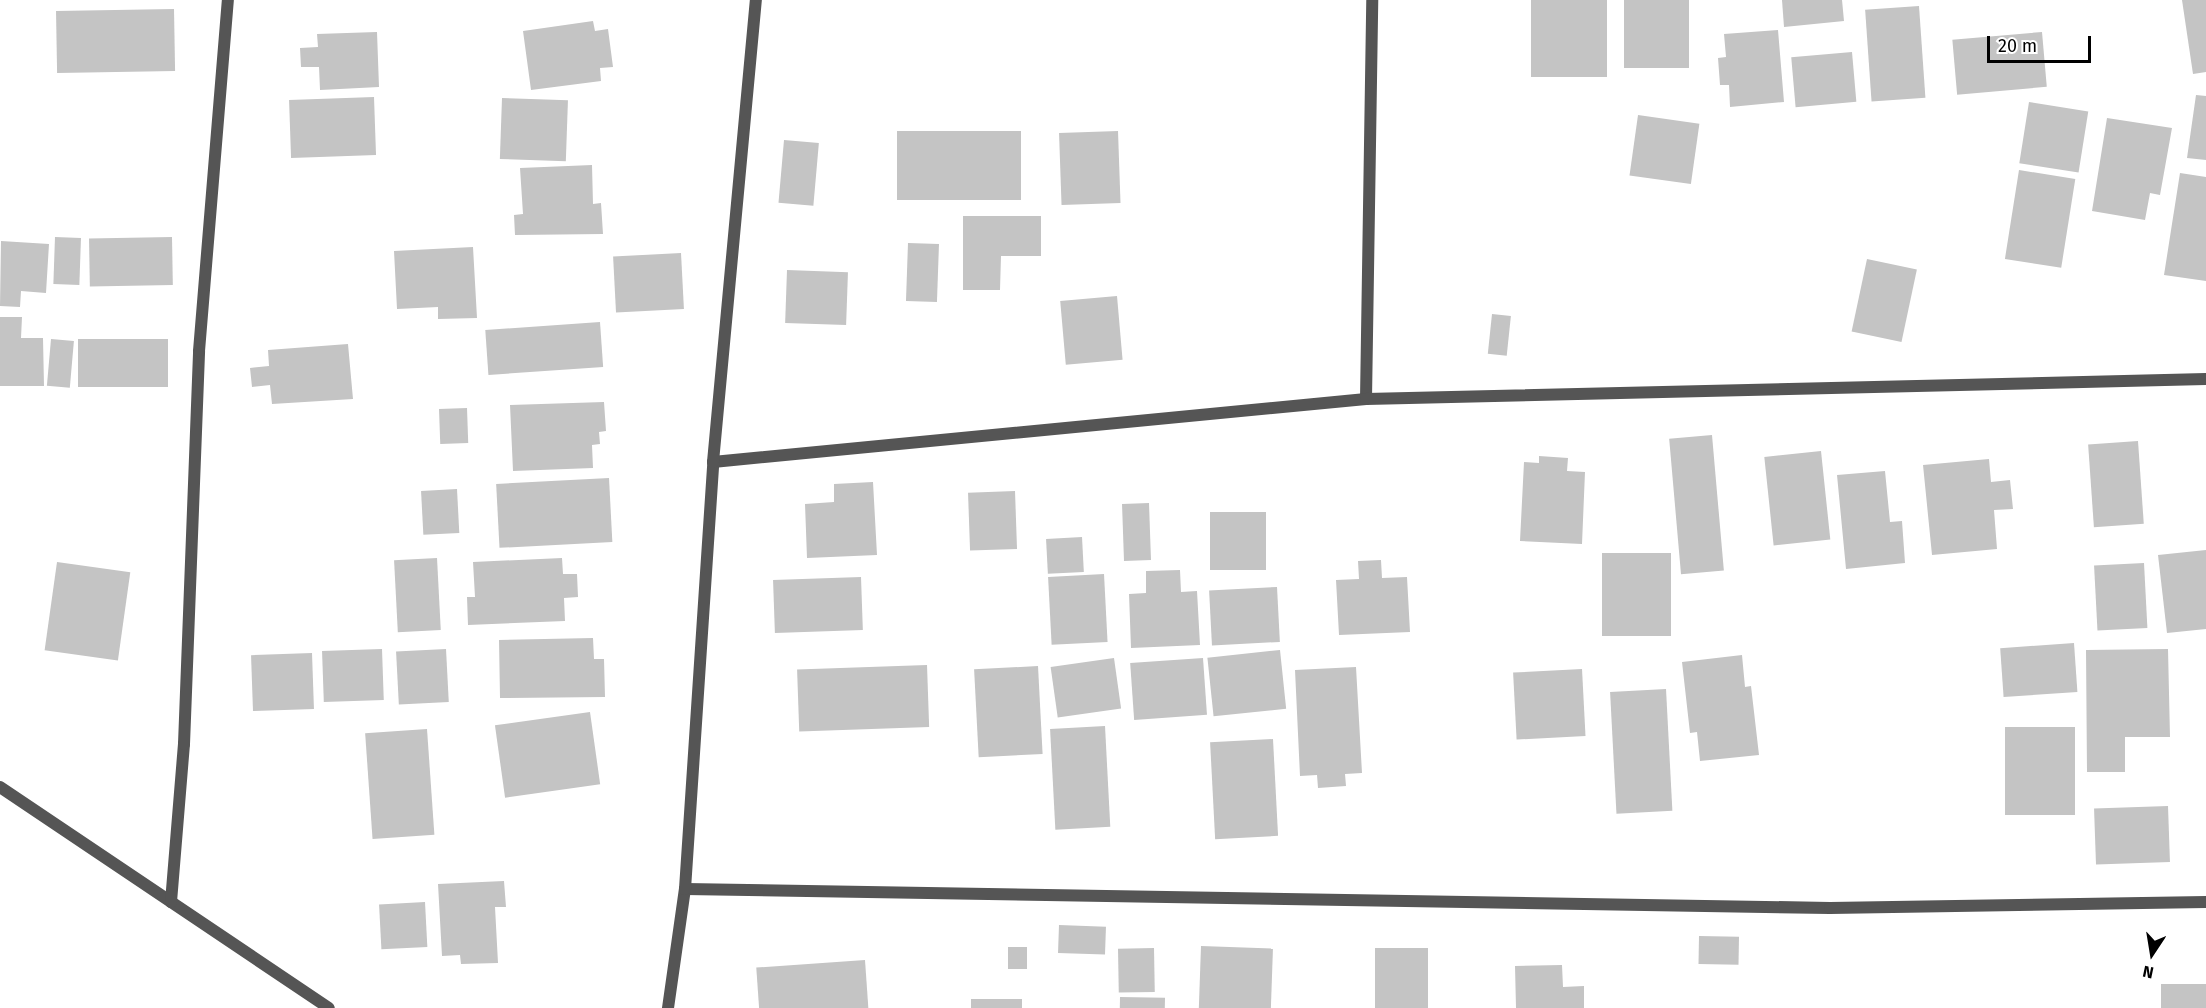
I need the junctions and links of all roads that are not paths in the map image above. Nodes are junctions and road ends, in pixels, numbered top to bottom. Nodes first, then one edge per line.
1 (228, 0) edge
2 (756, 0) edge
3 (1372, 0) edge
4 (2206, 379) edge
5 (1366, 399) junction
6 (713, 462) junction
7 (0, 787) edge
8 (685, 889) junction
9 (171, 902) junction
10 (2206, 902) edge
11 (329, 1008) edge
12 (668, 1008) edge

1 - 9 street
2 - 6 street
3 - 5 street
4 - 5 street
5 - 6 street
6 - 8 street
7 - 9 street
8 - 10 street
8 - 12 street
9 - 11 street

